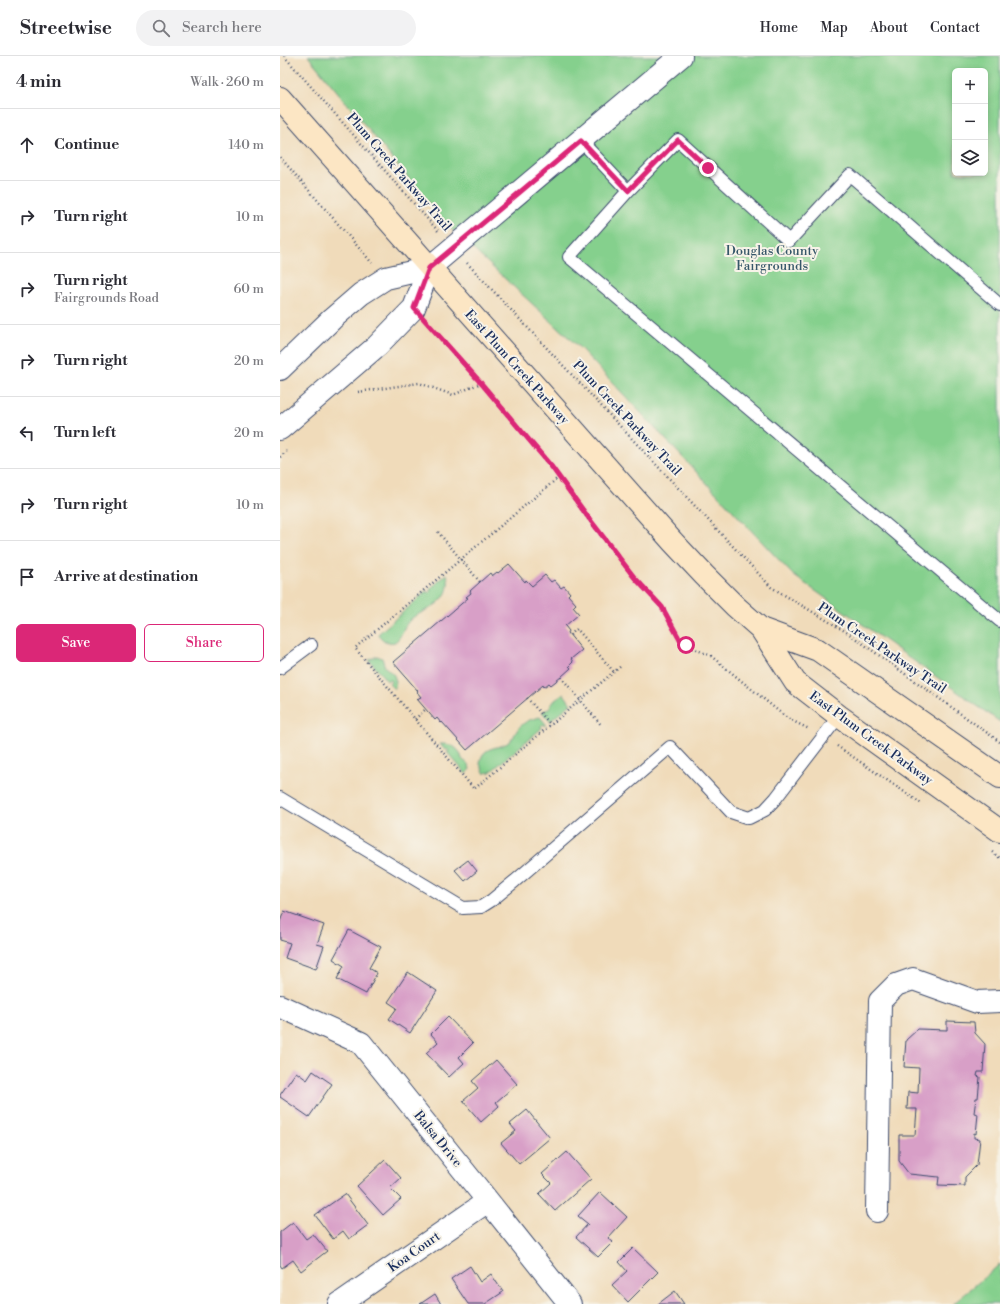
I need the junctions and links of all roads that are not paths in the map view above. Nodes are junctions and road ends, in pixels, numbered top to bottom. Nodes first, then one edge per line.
1 (681, 56) edge
2 (280, 98) edge
3 (581, 141) junction
4 (628, 191) junction
5 (429, 268) junction
6 (1000, 305) edge
7 (280, 369) edge
8 (286, 438) edge
9 (1000, 621) edge
10 (761, 629) junction
11 (311, 645) dead end
12 (280, 668) edge
13 (839, 716) junction
14 (1000, 777) edge
15 (280, 798) edge
16 (1000, 831) edge
17 (1000, 1001) edge
18 (280, 1006) edge
19 (488, 1201) junction
20 (877, 1211) dead end
21 (339, 1304) edge
22 (570, 1304) edge

1 - 3 street
2 - 5 main road, East Plum Creek Parkway
3 - 4 lane
3 - 5 street
4 - 6 lane
4 - 9 lane
5 - 7 street
5 - 8 street
5 - 10 main road, East Plum Creek Parkway
10 - 13 main road, East Plum Creek Parkway
10 - 14 main road, East Plum Creek Parkway
11 - 12 lane
13 - 15 lane
13 - 16 main road, East Plum Creek Parkway
17 - 20 street
18 - 19 street, Balsa Drive
19 - 21 street, Koa Court
19 - 22 street, Balsa Drive

